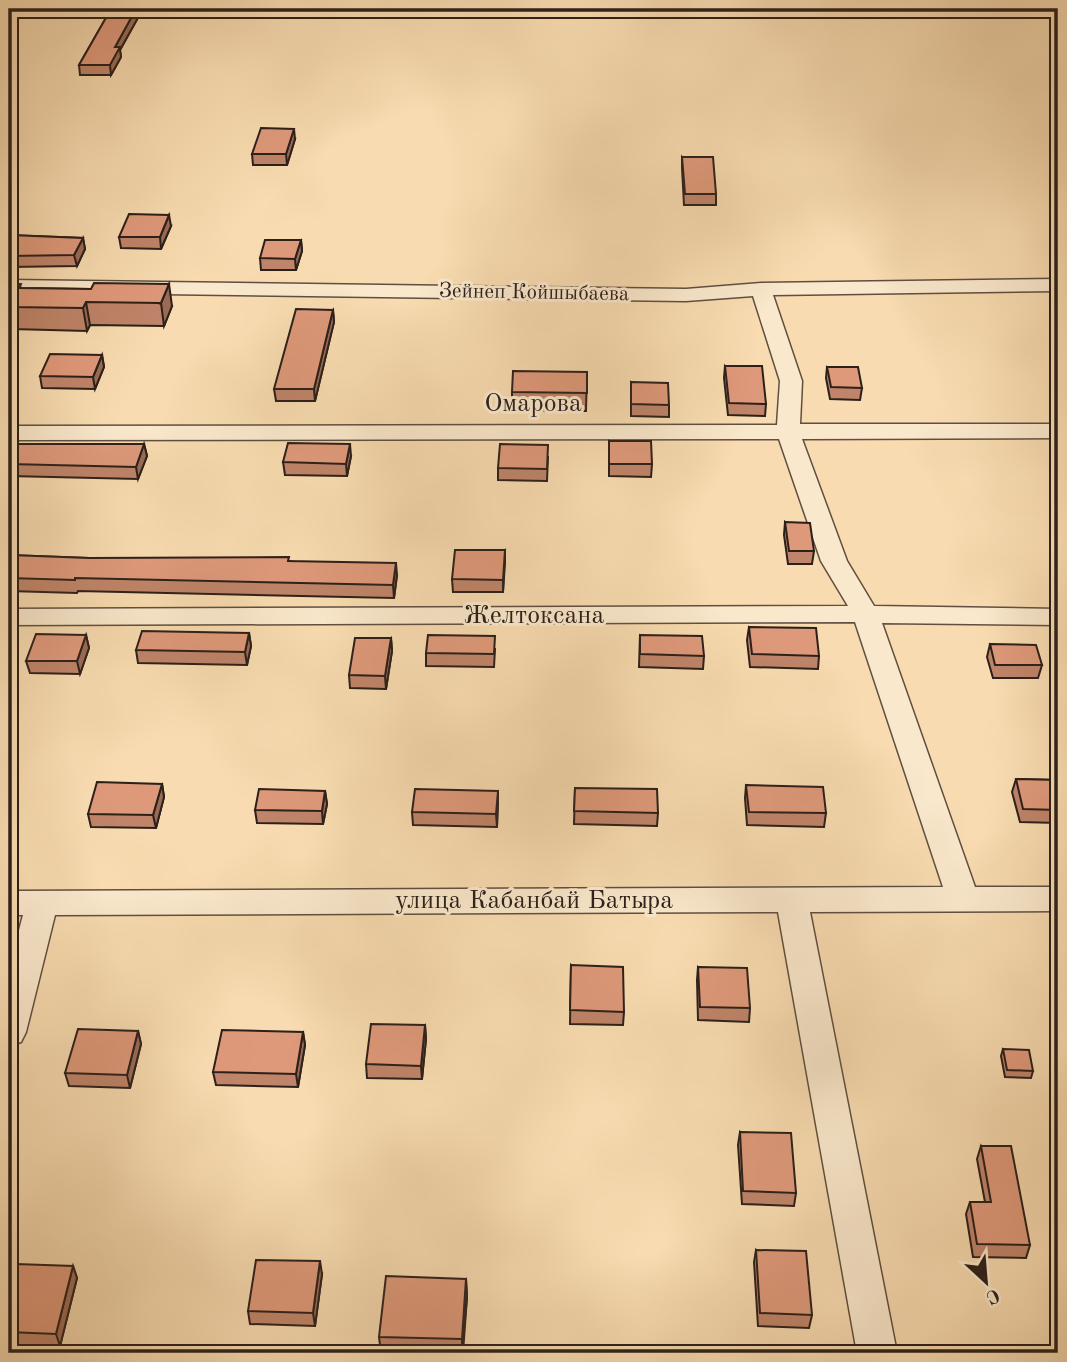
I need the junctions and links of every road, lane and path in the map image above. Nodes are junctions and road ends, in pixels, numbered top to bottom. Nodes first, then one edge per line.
1 (1052, 9) edge
2 (1058, 10) edge
3 (1058, 285) edge
4 (9, 286) edge
5 (761, 289) junction
6 (1058, 430) edge
7 (788, 432) junction
8 (9, 433) edge
9 (866, 614) junction
10 (9, 617) edge
11 (1058, 617) edge
12 (1058, 899) edge
13 (963, 900) junction
14 (792, 901) junction
15 (9, 903) edge
16 (42, 903) junction
17 (9, 1032) edge
18 (877, 1353) edge

1 - 2 street
3 - 5 street, Зейнеп Койшыбаева
4 - 5 street, Зейнеп Койшыбаева
5 - 7 street
6 - 7 street, Омарова
7 - 8 street, Омарова
7 - 9 street
9 - 10 street, Желтоксана
9 - 11 street, Желтоксана
9 - 13 street
12 - 13 street, улица Кабанбай Батыра
13 - 14 street, улица Кабанбай Батыра
14 - 16 street, улица Кабанбай Батыра
14 - 18 street
15 - 16 street, улица Кабанбай Батыра
16 - 17 street

